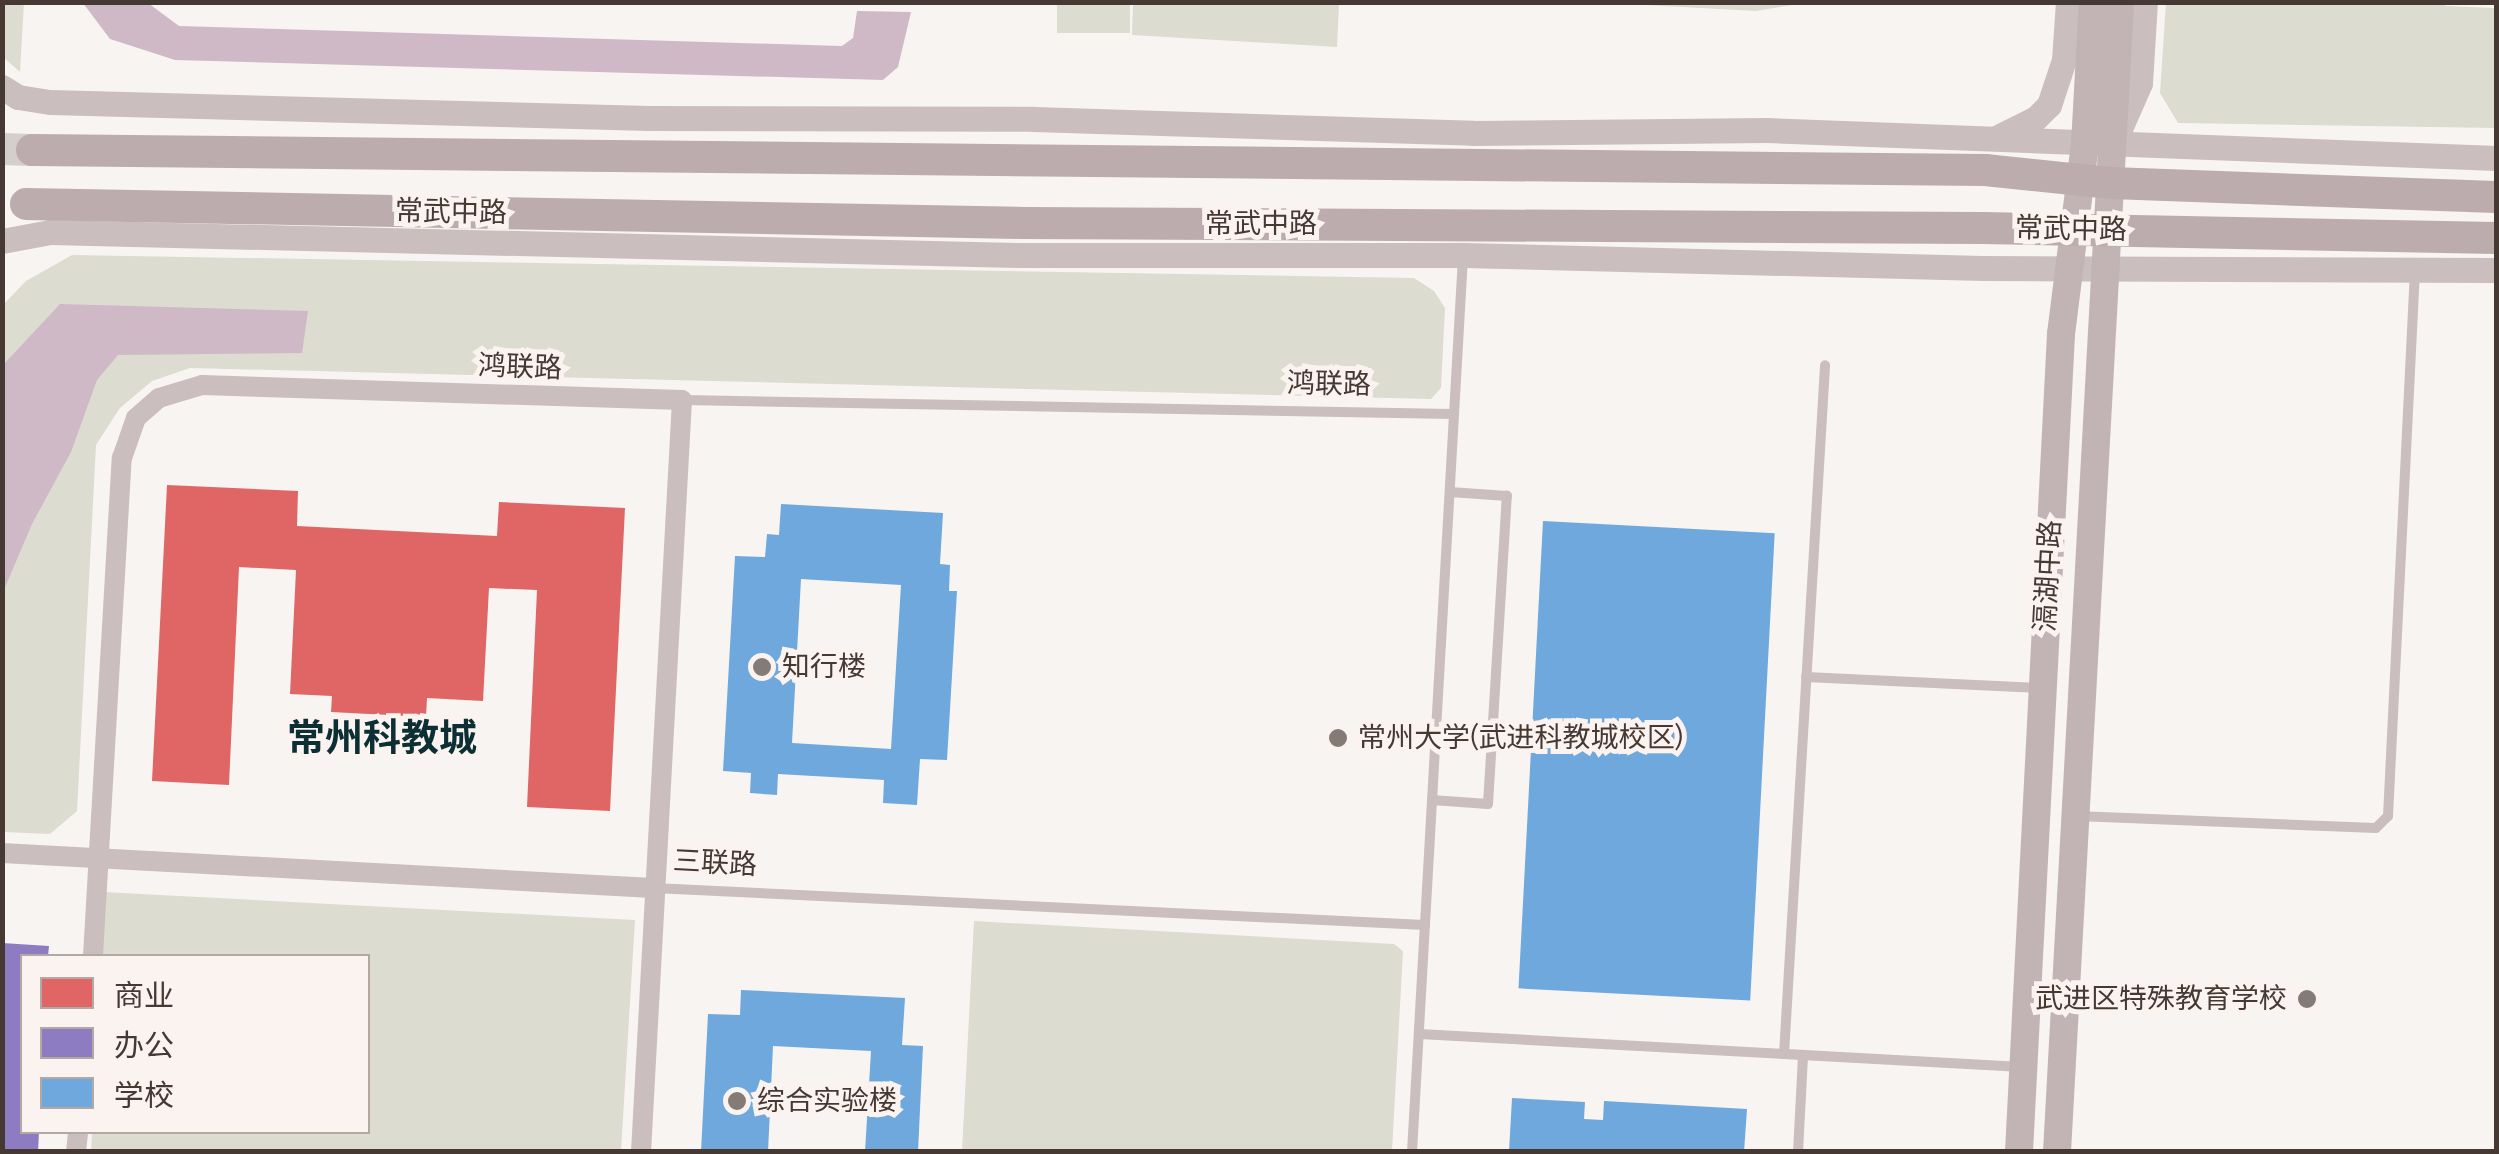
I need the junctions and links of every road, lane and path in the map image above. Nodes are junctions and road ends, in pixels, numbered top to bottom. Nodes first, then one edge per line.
1 (2068, 2) edge
2 (2093, 2) edge
3 (2120, 2) edge
4 (2145, 2) edge
5 (2, 87) edge
6 (1990, 139) junction
7 (2098, 144) junction
8 (32, 150) tunnel mouth
9 (2496, 158) edge
10 (2096, 182) junction
11 (2496, 197) edge
12 (26, 204) dead end
13 (2074, 230) junction
14 (2108, 230) junction
15 (2496, 238) edge
16 (2, 241) edge
17 (1464, 255) junction
18 (2069, 266) junction
19 (2106, 266) junction
20 (2415, 269) junction
21 (2496, 270) edge
22 (1825, 365) dead end
23 (682, 400) junction
24 (1453, 414) junction
25 (1450, 492) junction
26 (1806, 677) junction
27 (2042, 688) junction
28 (1432, 800) junction
29 (2074, 816) junction
30 (2, 853) edge
31 (101, 858) junction
32 (653, 888) junction
33 (1425, 925) junction
34 (93, 954) edge
35 (1419, 1034) junction
36 (1784, 1054) junction
37 (1803, 1055) junction
38 (2022, 1067) junction
39 (641, 1152) edge
40 (1412, 1152) edge
41 (1798, 1152) edge
42 (2020, 1152) edge
43 (2057, 1152) edge

1 - 6 street
2 - 7 main road, 滆湖中路
3 - 7 main road, 滆湖中路
4 - 7 street
5 - 6 street
6 - 7 street
7 - 9 street
7 - 10 main road, 滆湖中路
8 - 10 main road, 常武中路
10 - 11 main road, 常武中路
10 - 13 main road, 滆湖中路
10 - 14 main road, 滆湖中路
12 - 13 main road, 常武中路
13 - 14 main road, 常武中路
13 - 18 main road, 滆湖中路
14 - 15 main road, 常武中路
14 - 19 main road, 滆湖中路
16 - 17 street
17 - 18 street
17 - 24 lane
18 - 19 street
18 - 27 main road, 滆湖中路
19 - 20 street
19 - 29 main road, 滆湖中路
20 - 21 street
20 - 29 lane
22 - 26 lane
23 - 24 lane, 鸿联路
23 - 31 street, 鸿联路
23 - 32 street
24 - 25 lane
25 - 28 lane
25 - 28 lane
26 - 27 lane
26 - 36 lane
27 - 38 main road, 滆湖中路
28 - 33 lane
29 - 43 main road, 滆湖中路
30 - 31 street, 三联路
31 - 32 street, 三联路
31 - 34 street, 鸿联路
32 - 33 lane, 三联路
32 - 39 street
33 - 35 lane
35 - 36 lane
35 - 40 lane
36 - 37 lane
37 - 38 lane
37 - 41 lane
38 - 42 main road, 滆湖中路

